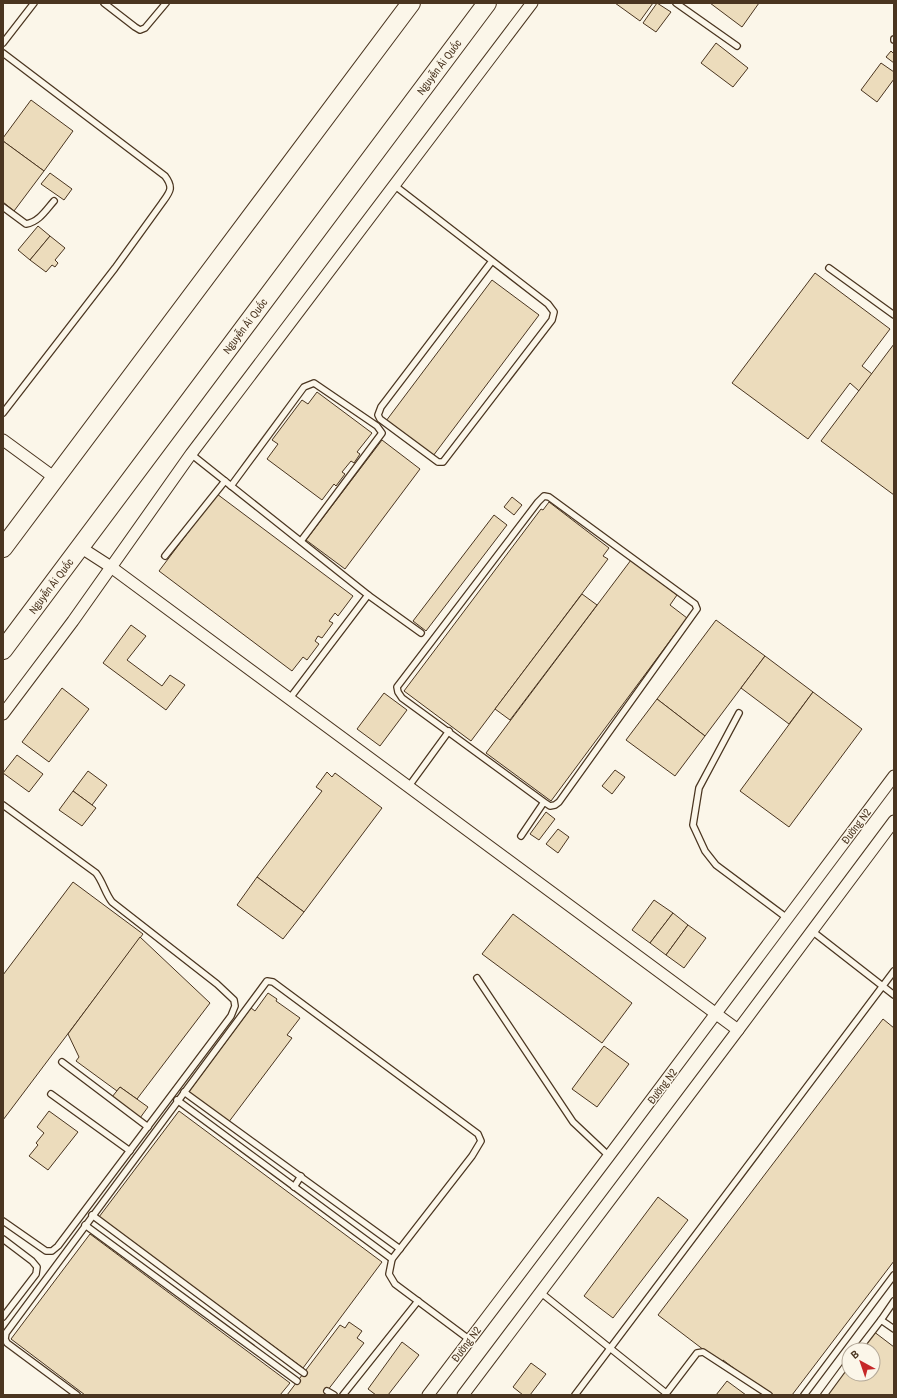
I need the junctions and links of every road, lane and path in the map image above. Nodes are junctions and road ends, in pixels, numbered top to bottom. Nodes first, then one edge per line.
1 (34, 3) edge
2 (104, 3) edge
3 (166, 3) edge
4 (411, 3) edge
5 (488, 3) edge
6 (532, 3) edge
7 (676, 3) edge
8 (3, 43) edge
9 (736, 46) dead end
10 (3, 53) edge
11 (394, 186) junction
12 (54, 201) dead end
13 (3, 207) edge
14 (492, 261) junction
15 (829, 268) dead end
16 (894, 315) edge
17 (3, 413) edge
18 (3, 440) edge
19 (191, 454) junction
20 (55, 478) junction
21 (225, 481) junction
22 (231, 486) junction
23 (301, 541) junction
24 (80, 546) junction
25 (3, 548) edge
26 (165, 556) dead end
27 (111, 566) junction
28 (368, 594) junction
29 (421, 633) dead end
30 (3, 650) edge
31 (290, 698) junction
32 (739, 713) dead end
33 (3, 714) edge
34 (449, 732) junction
35 (894, 776) edge
36 (409, 786) junction
37 (544, 802) junction
38 (3, 804) edge
39 (894, 822) edge
40 (520, 836) dead end
41 (787, 918) junction
42 (812, 931) junction
43 (894, 971) edge
44 (477, 978) dead end
45 (883, 986) junction
46 (894, 995) edge
47 (715, 1013) junction
48 (738, 1030) junction
49 (62, 1062) dead end
50 (184, 1092) junction
51 (51, 1094) dead end
52 (177, 1100) junction
53 (148, 1127) junction
54 (238, 1131) junction
55 (231, 1140) junction
56 (130, 1151) junction
57 (609, 1156) junction
58 (301, 1176) junction
59 (294, 1187) junction
60 (92, 1215) junction
61 (3, 1221) edge
62 (85, 1225) junction
63 (3, 1239) edge
64 (400, 1249) junction
65 (392, 1259) junction
66 (894, 1275) edge
67 (540, 1292) junction
68 (418, 1301) junction
69 (894, 1301) edge
70 (211, 1303) junction
71 (204, 1313) junction
72 (3, 1317) edge
73 (881, 1320) junction
74 (894, 1329) edge
75 (470, 1340) junction
76 (864, 1342) edge
77 (611, 1348) junction
78 (304, 1373) dead end
79 (841, 1373) edge
80 (297, 1381) dead end
81 (327, 1391) dead end
82 (665, 1394) edge
83 (78, 1395) edge
84 (334, 1395) edge
85 (343, 1395) edge
86 (428, 1395) edge
87 (463, 1395) edge
88 (575, 1395) edge
89 (769, 1395) edge
90 (804, 1395) edge
91 (824, 1395) edge

1 - 8 lane
2 - 3 lane
4 - 20 main road
5 - 24 main road, Nguyễn Ái Quốc
6 - 11 street
7 - 9 lane
10 - 17 lane
11 - 14 lane
11 - 19 street
12 - 13 lane
14 - 14 lane
15 - 16 lane
18 - 20 street
19 - 21 lane
19 - 27 street
20 - 25 main road
21 - 22 lane
21 - 26 lane
22 - 23 lane
22 - 23 lane
23 - 28 lane
24 - 27 street
24 - 30 main road, Nguyễn Ái Quốc
27 - 31 street
27 - 33 street
28 - 29 lane
28 - 31 lane
31 - 36 street
32 - 41 lane
34 - 36 lane
34 - 37 lane
34 - 37 lane
35 - 41 street, Đường N2
36 - 47 street
37 - 40 lane
38 - 53 lane
39 - 42 street
41 - 47 street, Đường N2
42 - 45 lane
42 - 48 street
43 - 45 lane
44 - 57 lane
45 - 46 lane
45 - 77 lane
47 - 48 street
47 - 57 street, Đường N2
48 - 67 street
49 - 53 lane
50 - 52 lane
50 - 54 lane
50 - 64 lane
51 - 56 lane
52 - 55 lane
52 - 60 lane
53 - 56 lane
54 - 55 lane
54 - 58 lane
55 - 59 lane
56 - 61 lane
57 - 75 street, Đường N2
58 - 59 lane
58 - 64 lane
59 - 65 lane
60 - 62 lane
60 - 70 lane
62 - 71 lane
62 - 83 lane
63 - 72 lane
64 - 65 lane
65 - 68 lane
66 - 90 lane
67 - 77 lane
67 - 87 street
68 - 75 lane
68 - 85 lane
69 - 73 lane
70 - 71 lane
70 - 78 lane
71 - 80 lane
73 - 74 lane
73 - 76 lane
75 - 86 street, Đường N2
77 - 82 lane
77 - 88 lane
79 - 91 lane
81 - 84 lane
82 - 89 lane

